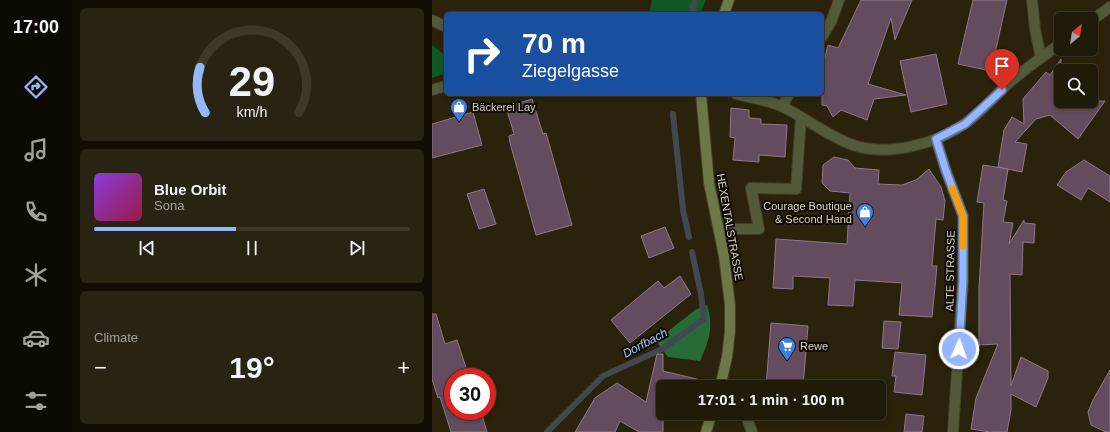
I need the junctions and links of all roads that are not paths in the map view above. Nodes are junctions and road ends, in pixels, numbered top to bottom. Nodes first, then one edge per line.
1 (729, 0) edge
2 (839, 0) edge
3 (1032, 0) edge
4 (1110, 7) edge
5 (725, 12) edge
6 (1098, 16) edge
7 (432, 20) edge
8 (444, 26) edge
9 (824, 34) edge
10 (1054, 48) edge
11 (1040, 58) junction
12 (444, 87) edge
13 (432, 90) edge
14 (700, 96) edge
15 (744, 96) edge
16 (788, 96) edge
17 (782, 106) junction
18 (801, 117) junction
19 (936, 139) junction
20 (719, 227) junction
21 (722, 380) edge
22 (710, 420) edge
23 (748, 420) edge
24 (706, 432) edge
25 (752, 432) edge
26 (953, 432) edge

1 - 5 main road
2 - 9 street
3 - 11 street
4 - 6 street
7 - 8 street
10 - 11 street
11 - 19 street
12 - 13 street
14 - 20 main road, HEXENTALSTRASSE
15 - 17 street
16 - 17 street
17 - 18 street
18 - 19 street
18 - 20 street
19 - 26 street, ALTE STRASSE
20 - 21 main road, HEXENTALSTRASSE
22 - 24 main road
23 - 25 street

